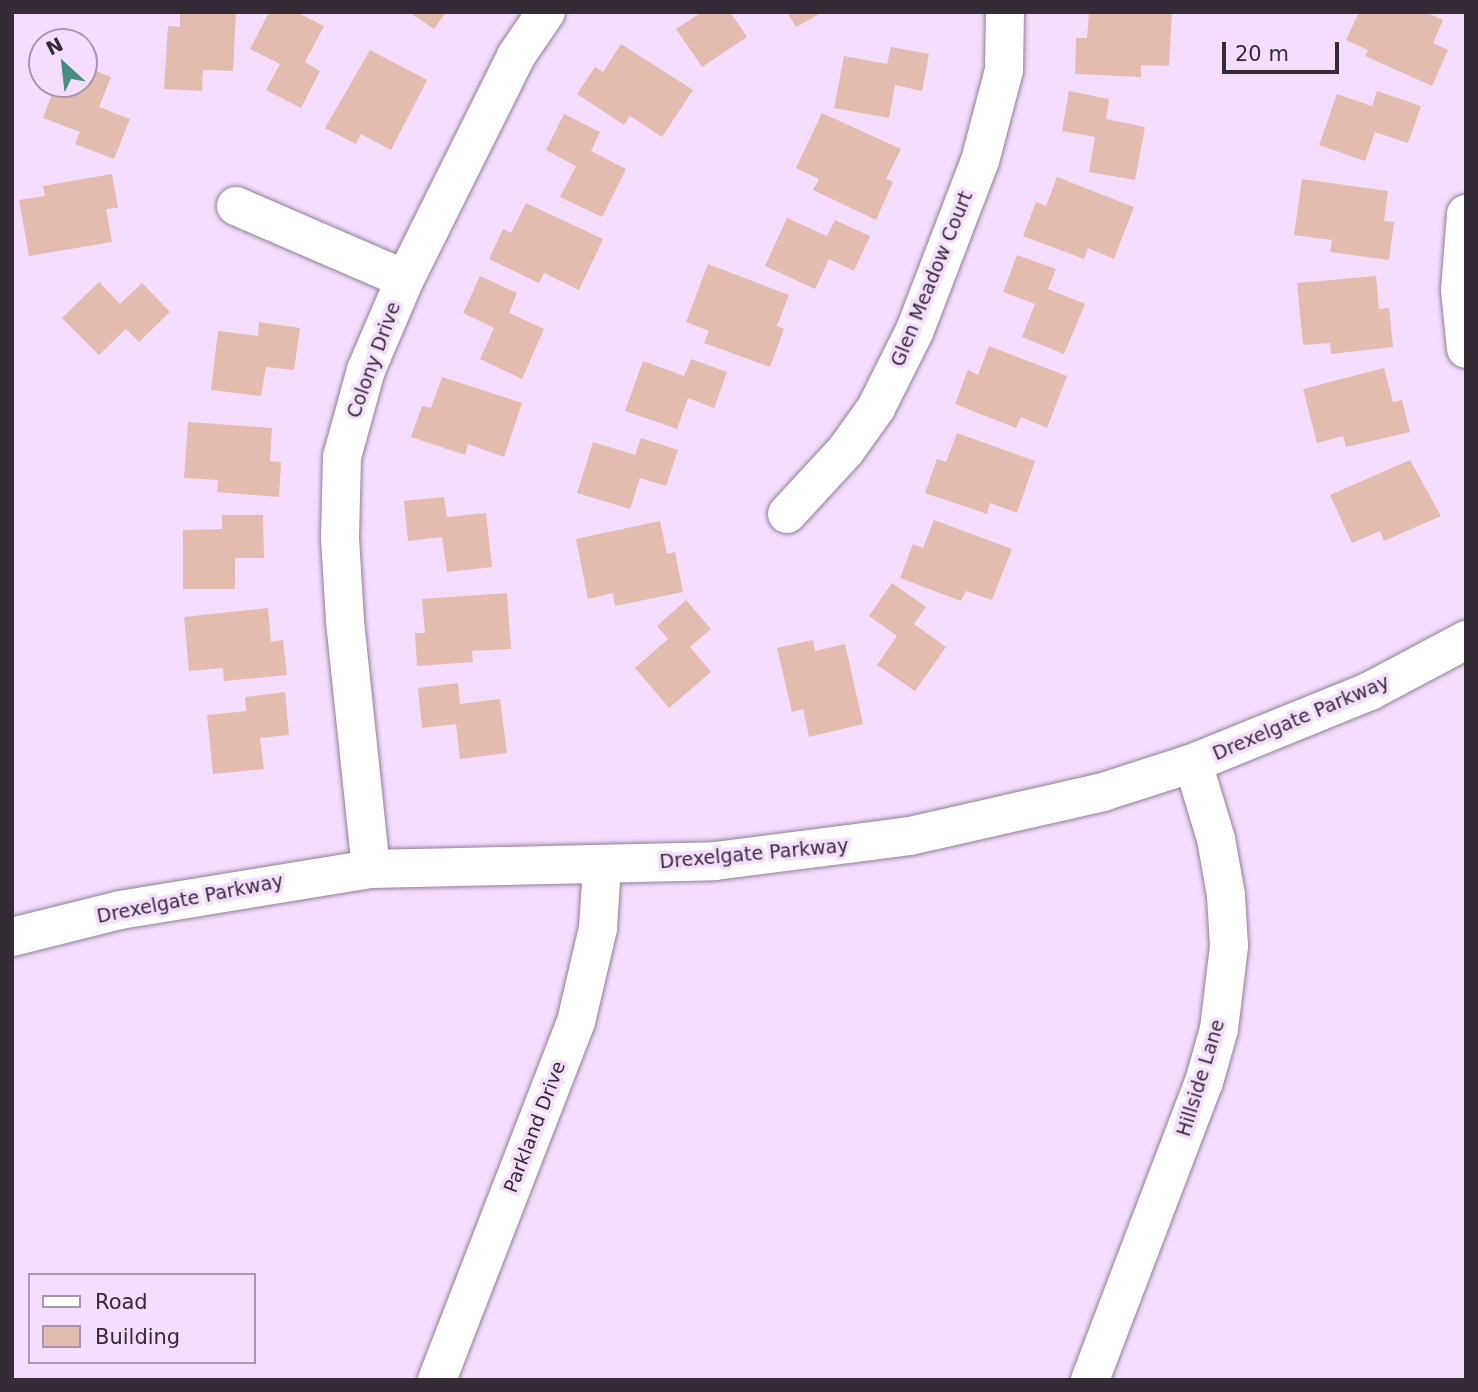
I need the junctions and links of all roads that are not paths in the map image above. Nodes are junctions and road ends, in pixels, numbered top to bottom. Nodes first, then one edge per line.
1 (546, 12) edge
2 (1005, 12) edge
3 (236, 206) dead end
4 (1466, 214) edge
5 (405, 279) junction
6 (1466, 349) edge
7 (787, 514) dead end
8 (1466, 640) edge
9 (1193, 764) junction
10 (601, 866) junction
11 (371, 869) junction
12 (12, 937) edge
13 (438, 1380) edge
14 (1090, 1380) edge

1 - 5 street, Colony Drive
2 - 7 street, Glen Meadow Court
3 - 5 street
4 - 6 street
5 - 11 street, Colony Drive
8 - 9 street, Drexelgate Parkway
9 - 10 street, Drexelgate Parkway
9 - 14 street, Hillside Lane
10 - 11 street, Drexelgate Parkway
10 - 13 street, Parkland Drive
11 - 12 street, Drexelgate Parkway

